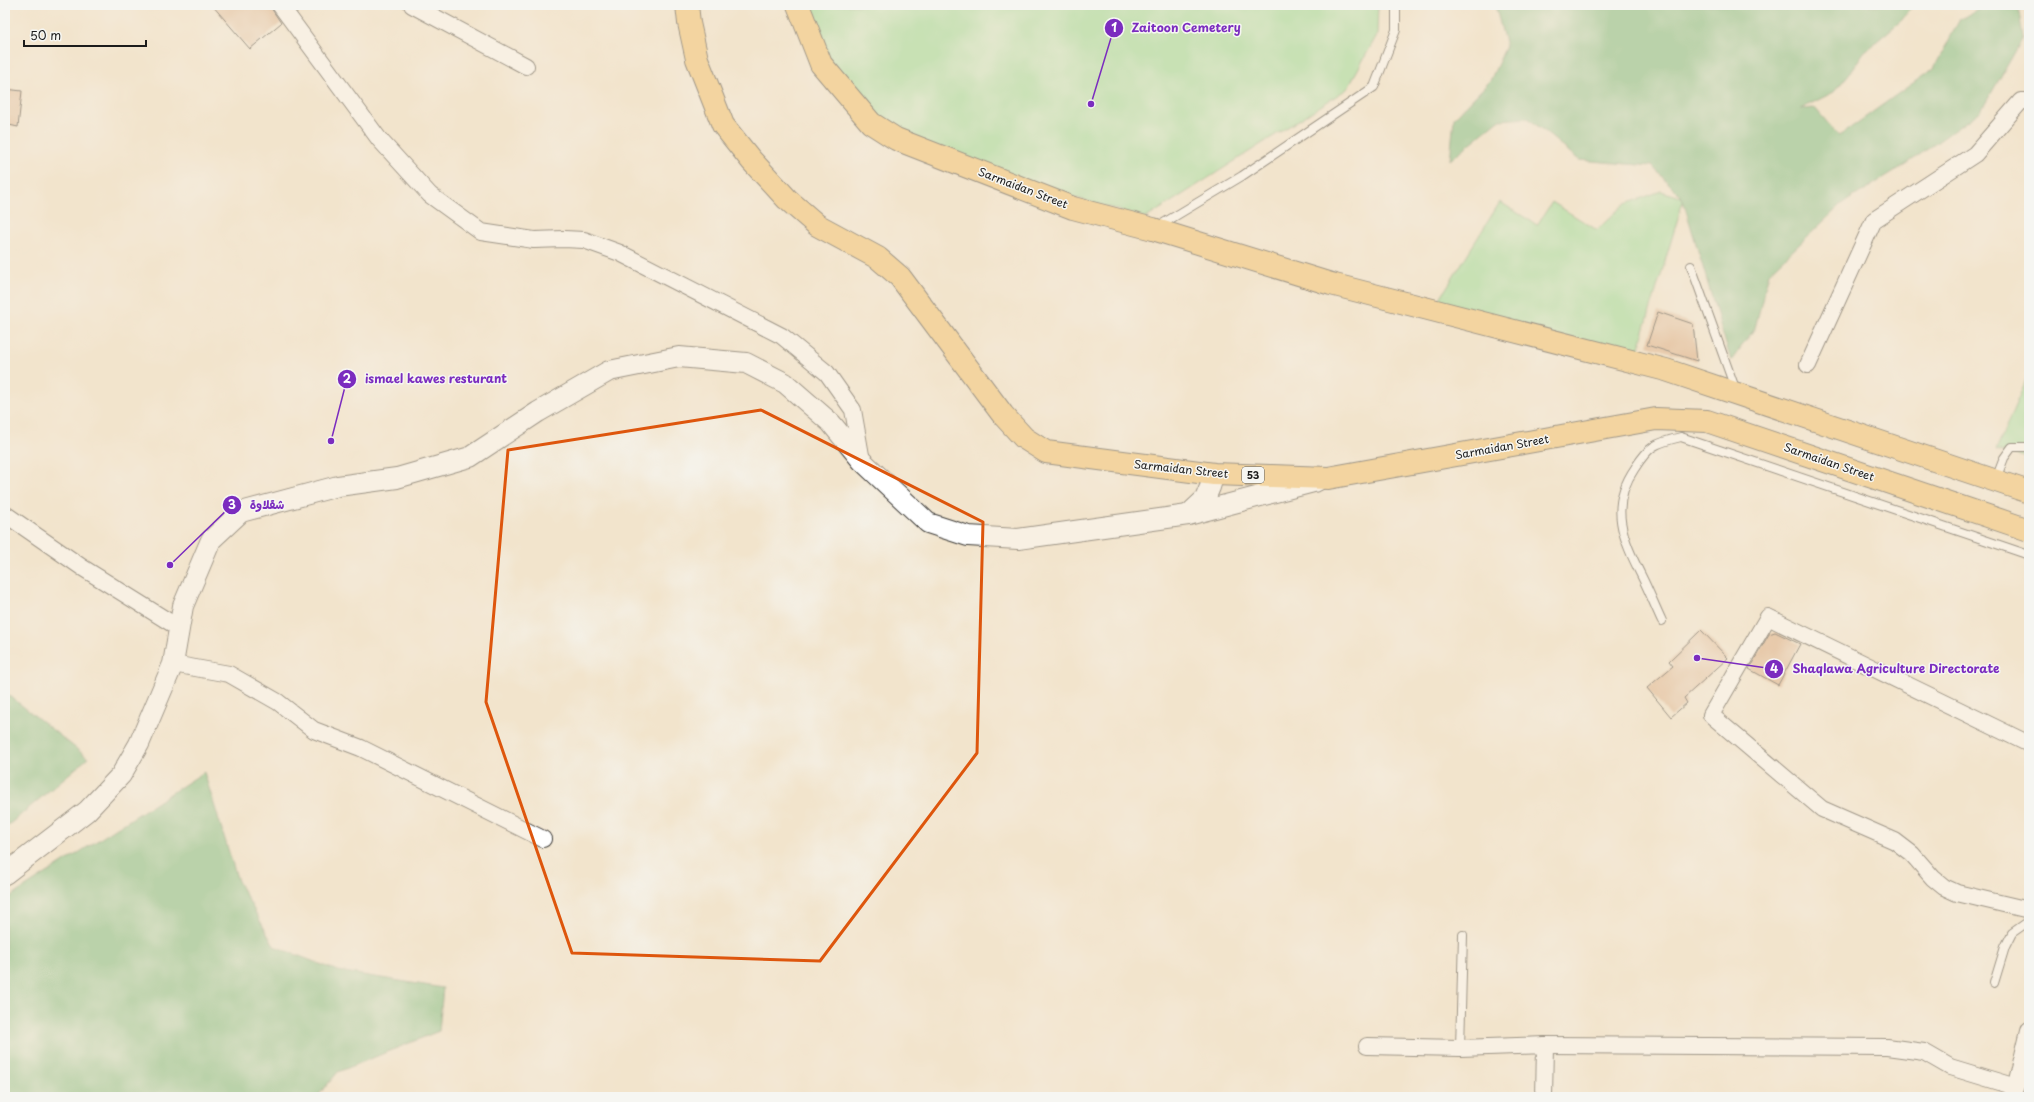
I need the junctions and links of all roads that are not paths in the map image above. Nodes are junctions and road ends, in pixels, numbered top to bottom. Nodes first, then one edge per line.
1 (280, 5) edge
2 (412, 5) edge
3 (687, 5) edge
4 (798, 5) edge
5 (1396, 5) edge
6 (526, 66) dead end
7 (2029, 100) edge
8 (1153, 229) junction
9 (1691, 266) dead end
10 (1808, 365) dead end
11 (1737, 394) junction
12 (2029, 447) edge
13 (862, 461) junction
14 (1214, 474) junction
15 (1328, 478) junction
16 (1996, 481) junction
17 (2029, 492) edge
18 (5, 514) edge
19 (1188, 515) junction
20 (2029, 530) edge
21 (2029, 555) edge
22 (1662, 621) dead end
23 (179, 628) junction
24 (173, 664) junction
25 (2029, 744) edge
26 (543, 839) dead end
27 (5, 874) edge
28 (2029, 910) edge
29 (2029, 921) edge
30 (1463, 935) dead end
31 (1994, 983) dead end
32 (2029, 1030) edge
33 (1545, 1045) junction
34 (1367, 1046) dead end
35 (1460, 1048) junction
36 (2025, 1067) edge
37 (2015, 1092) edge
38 (1544, 1097) edge

1 - 13 street
2 - 6 street
3 - 14 main road, Sarmaidan Street / 53
4 - 8 main road, Sarmaidan Street
5 - 8 lane
7 - 10 street
8 - 11 main road, Sarmaidan Street
9 - 11 lane
11 - 16 main road, Sarmaidan Street
12 - 16 lane
13 - 19 street
13 - 23 street
14 - 15 main road, Sarmaidan Street / 53
14 - 19 street
15 - 19 street
15 - 20 main road, Sarmaidan Street / 53
16 - 17 main road, Sarmaidan Street
18 - 23 street
21 - 22 lane
23 - 24 street
24 - 26 street
24 - 27 street
25 - 28 street
29 - 31 lane
30 - 35 lane
32 - 36 street
33 - 35 street
33 - 37 street
33 - 38 street
34 - 35 street
36 - 37 street

